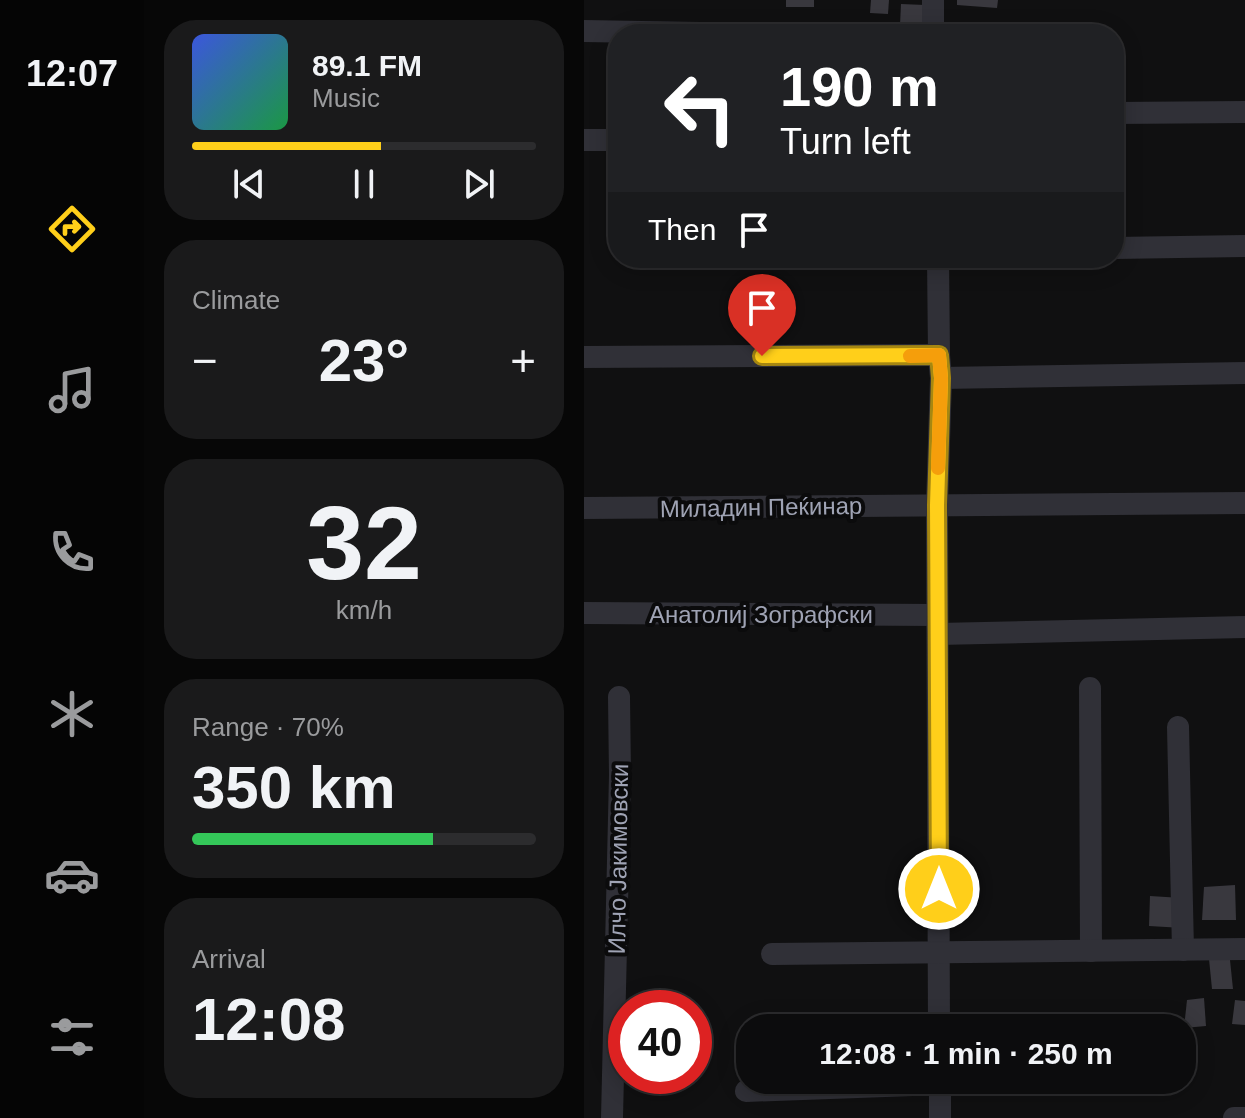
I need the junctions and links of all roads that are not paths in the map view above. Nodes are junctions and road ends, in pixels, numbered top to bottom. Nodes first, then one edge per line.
1 (933, 0) edge
2 (933, 24) edge
3 (584, 31) edge
4 (608, 31) edge
5 (1245, 112) edge
6 (1124, 113) edge
7 (584, 140) edge
8 (608, 140) edge
9 (1245, 246) edge
10 (1124, 248) edge
11 (938, 268) edge
12 (584, 357) edge
13 (940, 367) junction
14 (1245, 373) edge
15 (1245, 503) edge
16 (937, 505) junction
17 (584, 508) edge
18 (584, 613) edge
19 (938, 625) junction
20 (1245, 627) edge
21 (1090, 688) dead end
22 (619, 697) dead end
23 (1178, 727) dead end
24 (1245, 949) edge
25 (1183, 950) junction
26 (1091, 951) junction
27 (939, 952) junction
28 (772, 954) dead end
29 (939, 1014) edge
30 (940, 1094) edge
31 (612, 1118) edge
32 (940, 1118) edge
33 (1234, 1118) edge
34 (1245, 1118) edge

1 - 2 street
3 - 4 street
5 - 6 street
7 - 8 street
9 - 10 street
11 - 13 street
12 - 13 street
13 - 14 street
13 - 16 street
15 - 16 street, Миладин Пеќинар
16 - 17 street, Миладин Пеќинар
16 - 19 street
18 - 19 street, Анатолиј Зографски
19 - 20 street, Анатолиј Зографски
19 - 27 street
21 - 26 street
22 - 31 street, Илчо Јакимовски
23 - 25 street
24 - 25 street
25 - 26 street
26 - 27 street
27 - 28 street
27 - 29 street
30 - 32 street
33 - 34 street

